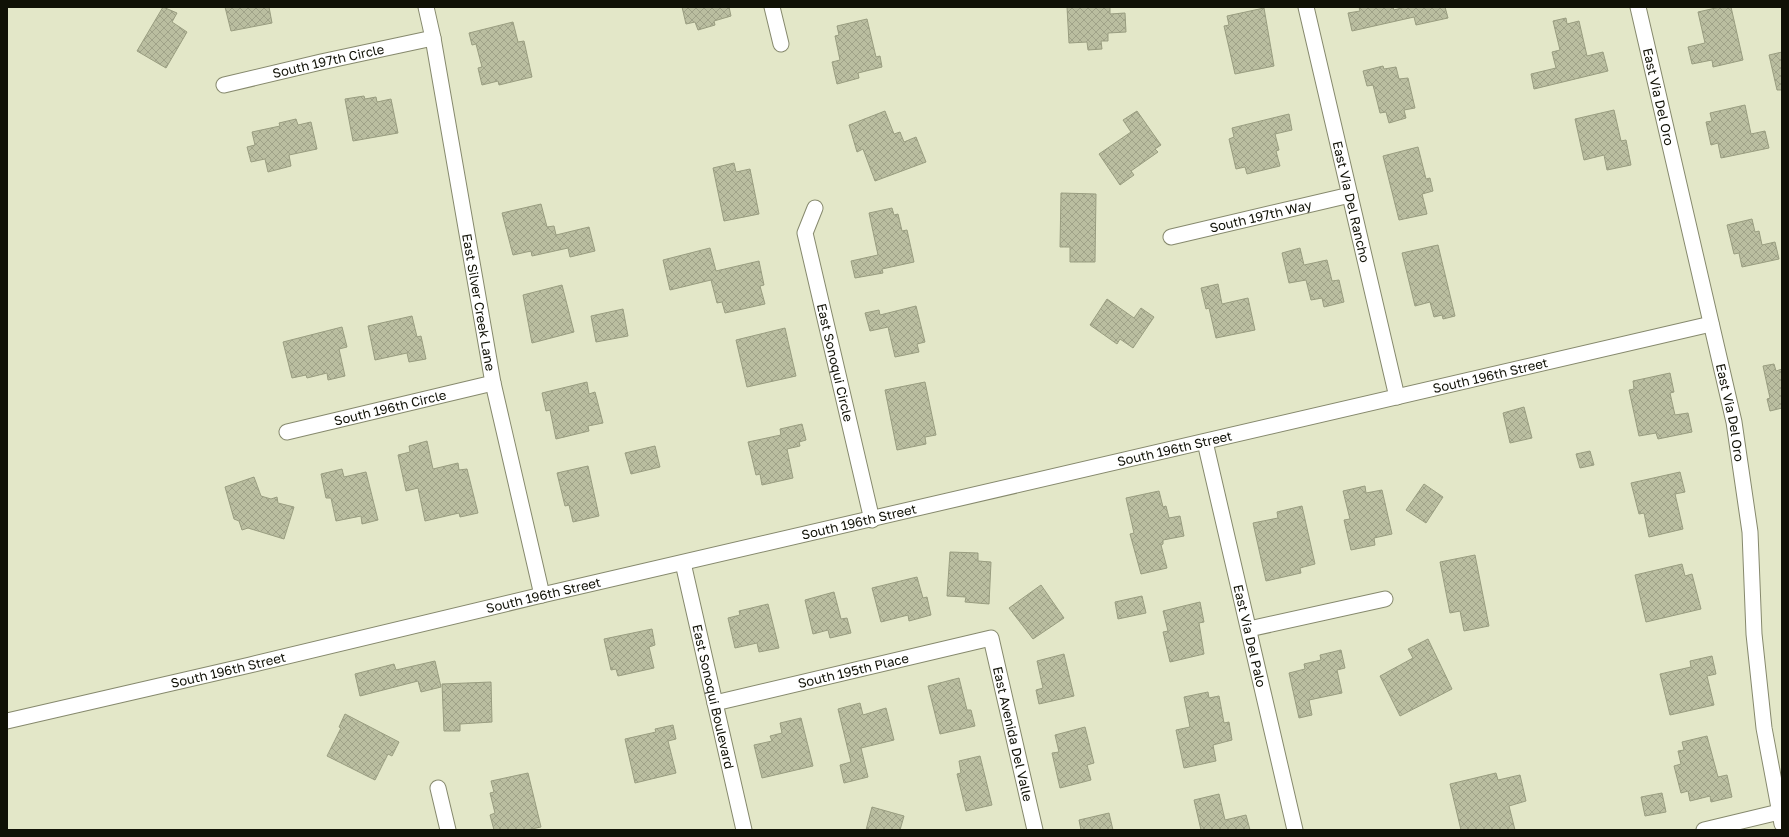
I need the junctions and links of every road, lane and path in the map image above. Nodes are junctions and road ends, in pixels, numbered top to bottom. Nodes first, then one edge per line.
1 (426, 7) edge
2 (772, 7) edge
3 (1306, 7) edge
4 (1638, 7) edge
5 (434, 38) junction
6 (781, 44) dead end
7 (224, 85) dead end
8 (1350, 195) junction
9 (815, 208) dead end
10 (1171, 237) dead end
11 (1711, 324) junction
12 (493, 384) junction
13 (1397, 398) junction
14 (287, 432) dead end
15 (1205, 442) junction
16 (872, 520) junction
17 (683, 563) junction
18 (542, 595) junction
19 (1385, 598) dead end
20 (1249, 629) junction
21 (991, 638) joint
22 (715, 703) junction
23 (7, 721) edge
24 (438, 788) dead end
25 (1780, 818) edge
26 (448, 830) edge
27 (744, 830) edge
28 (1035, 830) edge
29 (1295, 830) edge
30 (1704, 830) edge

1 - 5 street, East Silver Creek Lane
2 - 6 street
3 - 8 street, East Via Del Rancho
4 - 11 street, East Via Del Oro
5 - 7 street, South 197th Circle
5 - 12 street, East Silver Creek Lane
8 - 10 street, South 197th Way
8 - 13 street, East Via Del Rancho
9 - 16 street, East Sonoqui Circle
11 - 13 street, South 196th Street
11 - 25 street, East Via Del Oro
12 - 14 street, South 196th Circle
12 - 18 street, East Silver Creek Lane
13 - 15 street, South 196th Street
15 - 16 street, South 196th Street
15 - 20 street, East Via Del Palo
16 - 17 street, South 196th Street
17 - 18 street, South 196th Street
17 - 22 street, East Sonoqui Boulevard
18 - 23 street, South 196th Street
19 - 20 street
20 - 29 street, East Via Del Palo
21 - 22 street, South 195th Place
21 - 28 street, East Avenida Del Valle
22 - 27 street, East Sonoqui Boulevard
24 - 26 street
25 - 30 street

